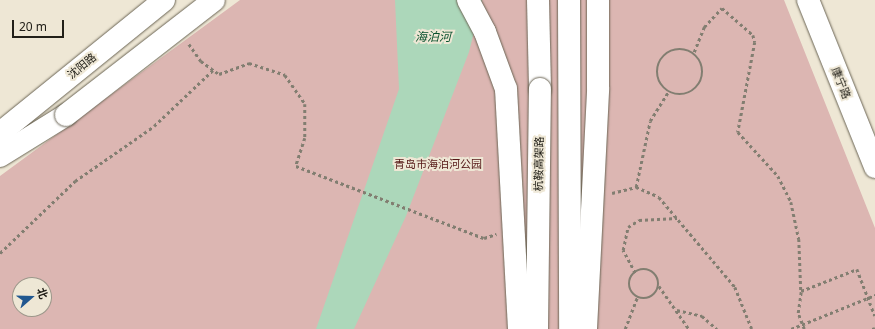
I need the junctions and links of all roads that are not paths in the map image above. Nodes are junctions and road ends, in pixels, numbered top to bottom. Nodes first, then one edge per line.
1 (164, 0) edge
2 (214, 0) edge
3 (468, 0) edge
4 (538, 0) edge
5 (569, 0) edge
6 (598, 0) edge
7 (808, 0) edge
8 (0, 133) edge
9 (0, 156) edge
10 (875, 167) edge
11 (518, 329) edge
12 (537, 329) edge
13 (570, 329) edge
14 (586, 329) edge

1 - 8 main road, 沈阳路
2 - 9 main road, bridge
3 - 11 main road, bridge
4 - 12 main road, 杭鞍高架路, bridge
5 - 13 main road, bridge
6 - 14 main road, bridge
7 - 10 main road, 康宁路

